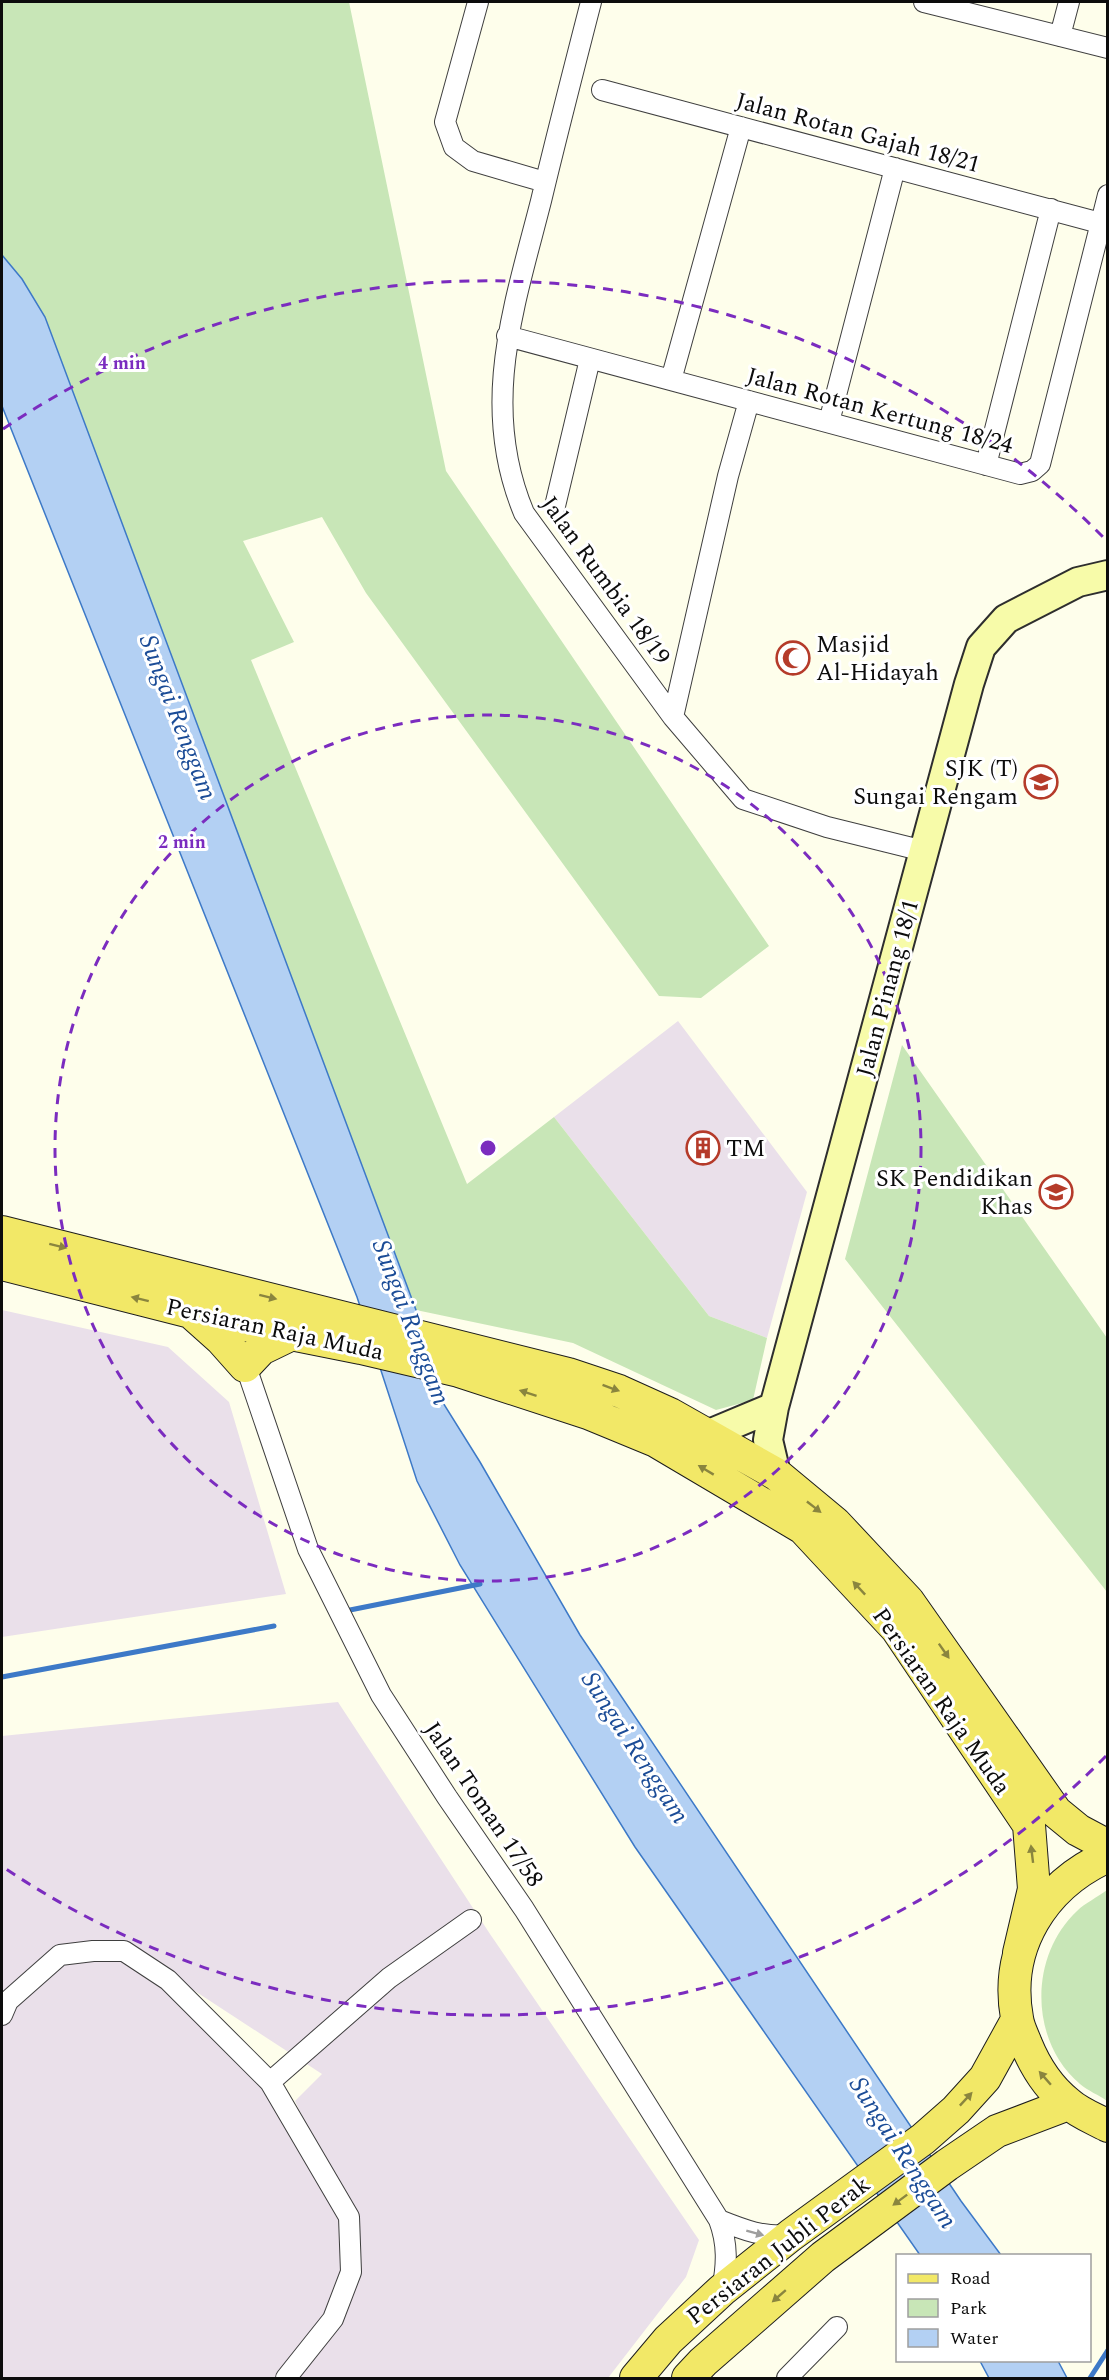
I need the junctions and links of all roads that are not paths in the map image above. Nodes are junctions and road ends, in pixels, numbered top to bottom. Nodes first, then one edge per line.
1 (478, 2) edge
2 (591, 2) edge
3 (924, 2) edge
4 (1069, 2) edge
5 (1060, 36) junction
6 (1107, 48) edge
7 (602, 90) dead end
8 (741, 127) junction
9 (896, 168) junction
10 (545, 182) junction
11 (1107, 195) edge
12 (1051, 209) junction
13 (1100, 223) junction
14 (507, 336) junction
15 (590, 359) junction
16 (670, 380) junction
17 (749, 401) junction
18 (829, 423) junction
19 (986, 465) junction
20 (555, 506) dead end
21 (1107, 575) edge
22 (673, 717) junction
23 (924, 851) junction
24 (2, 1232) edge
25 (2, 1264) edge
26 (223, 1286) junction
27 (190, 1312) junction
28 (230, 1322) junction
29 (292, 1334) junction
30 (358, 1334) junction
31 (456, 1357) junction
32 (245, 1366) junction
33 (774, 1407) junction
34 (707, 1435) junction
35 (776, 1474) junction
36 (1107, 1846) edge
37 (1107, 1856) edge
38 (471, 1920) dead end
39 (1019, 1953) junction
40 (2, 2015) edge
41 (1017, 2020) junction
42 (270, 2082) junction
43 (1068, 2104) junction
44 (1107, 2126) edge
45 (719, 2220) junction
46 (801, 2228) junction
47 (722, 2290) junction
48 (837, 2327) dead end
49 (286, 2379) edge
50 (636, 2379) edge
51 (688, 2379) edge
52 (787, 2379) edge

1 - 10 street
2 - 10 street, Jalan Rumbia 18/19
3 - 5 street
4 - 5 street
5 - 6 street
7 - 8 street, Jalan Rotan Gajah 18/21
8 - 9 street, Jalan Rotan Gajah 18/21
8 - 16 street
9 - 12 street, Jalan Rotan Gajah 18/21
9 - 18 street
10 - 14 street, Jalan Rumbia 18/19
11 - 13 street, Jalan Rotan Kertung 18/24
12 - 13 street, Jalan Rotan Gajah 18/21
12 - 19 street
13 - 19 street, Jalan Rotan Kertung 18/24
14 - 15 street, Jalan Rotan Kertung 18/24
14 - 22 street, Jalan Rumbia 18/19
15 - 16 street, Jalan Rotan Kertung 18/24
15 - 20 street
16 - 17 street, Jalan Rotan Kertung 18/24
17 - 18 street, Jalan Rotan Kertung 18/24
17 - 22 street
18 - 19 street, Jalan Rotan Kertung 18/24
21 - 23 street, Jalan Pinang 18/1
22 - 23 street, Jalan Rumbia 18/19
23 - 33 street, Jalan Pinang 18/1
24 -> 26 main road, Persiaran Raja Muda
27 -> 25 main road, Persiaran Raja Muda
26 - 28 street, Jalan Toman 17/58
26 -> 30 main road, Persiaran Raja Muda
27 - 28 main road, Persiaran Raja Muda
27 - 32 main road
28 - 29 main road, Persiaran Raja Muda
28 - 32 street, Jalan Toman 17/58
29 - 30 main road, Persiaran Raja Muda
29 - 32 main road
30 - 31 main road, Persiaran Raja Muda
31 -> 34 main road, Persiaran Raja Muda
39 -> 31 main road, Persiaran Raja Muda
32 - 45 street, Jalan Toman 17/58
33 - 34 street
33 - 35 street, Jalan Pinang 18/1
34 - 35 main road, Persiaran Raja Muda
35 -> 36 main road, Persiaran Raja Muda
37 - 39 main road
38 - 42 street
39 - 41 main road
40 - 42 street
43 -> 41 main road
46 -> 41 main road, Persiaran Jubli Perak
42 - 49 street
43 - 44 main road
43 -> 51 main road, Persiaran Jubli Perak
45 -> 46 street
45 - 47 street, Jalan Toman 17/58
46 - 47 main road, Persiaran Jubli Perak
47 - 50 main road, Persiaran Jubli Perak
48 - 52 street

